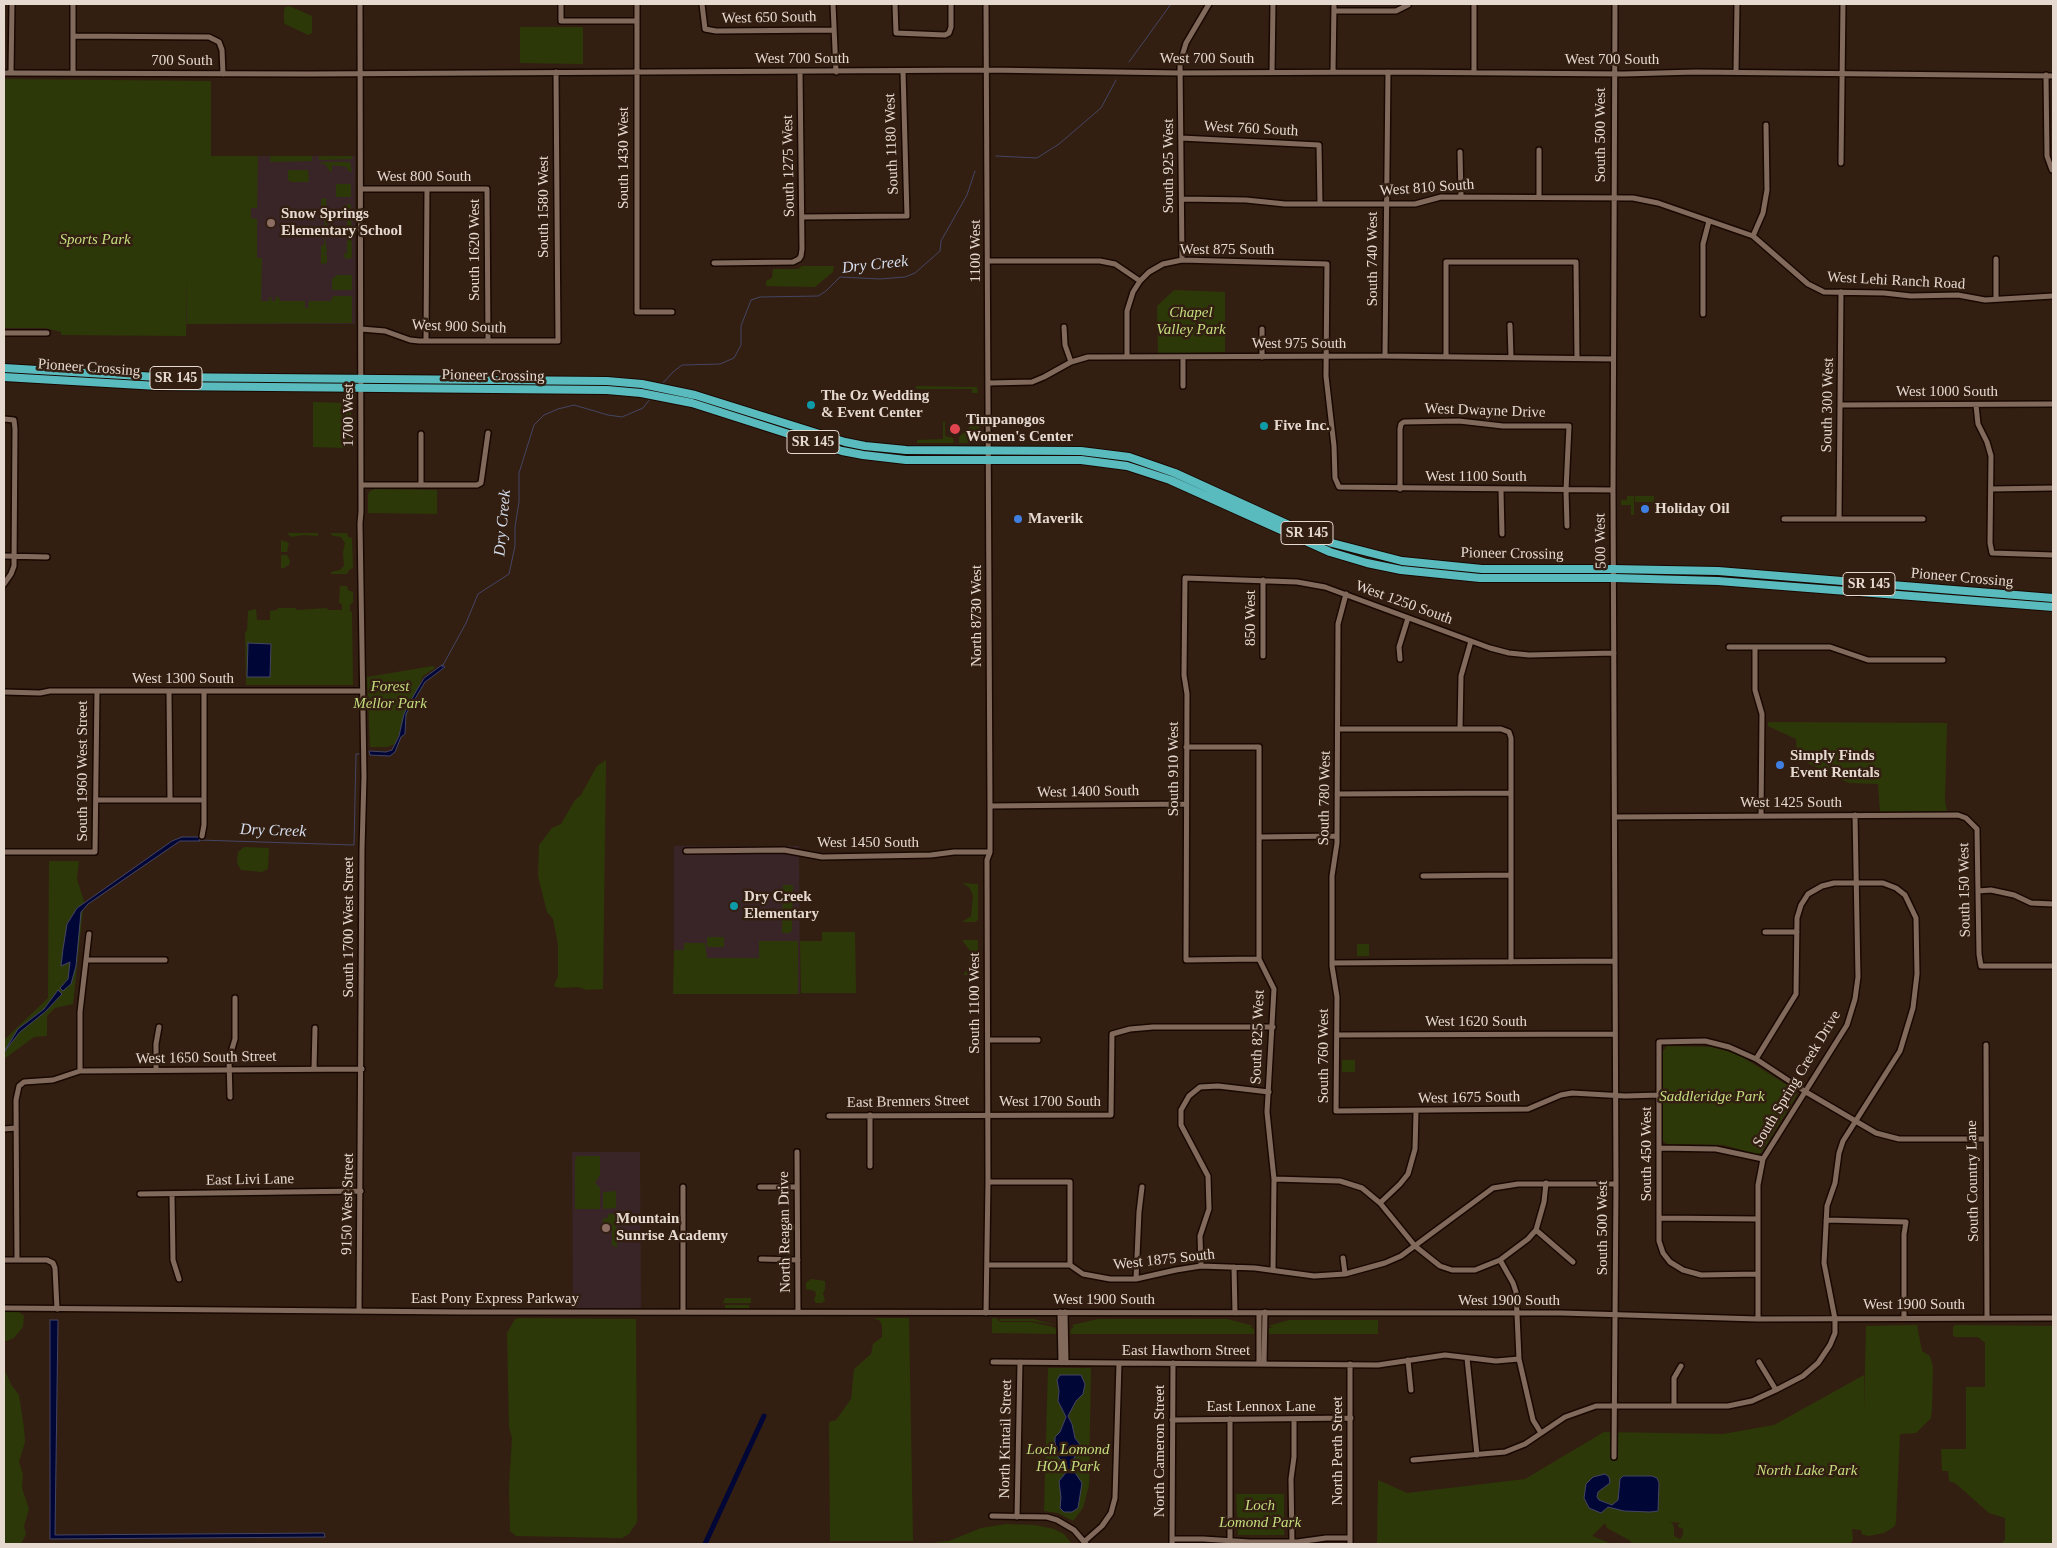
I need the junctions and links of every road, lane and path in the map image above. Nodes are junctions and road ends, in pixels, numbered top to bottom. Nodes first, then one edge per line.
1 (12, 4) edge
2 (74, 4) edge
3 (360, 4) edge
4 (561, 4) edge
5 (637, 4) edge
6 (702, 4) edge
7 (833, 4) edge
8 (895, 4) edge
9 (951, 4) edge
10 (986, 4) edge
11 (1209, 4) edge
12 (1273, 4) edge
13 (1334, 4) edge
14 (1474, 4) edge
15 (1615, 4) edge
16 (1737, 4) edge
17 (1843, 4) edge
18 (1408, 5) edge
19 (1334, 11) junction
20 (637, 22) junction
21 (833, 30) junction
22 (73, 36) junction
23 (988, 70) junction
24 (800, 71) junction
25 (903, 71) junction
26 (556, 72) junction
27 (637, 72) junction
28 (836, 72) junction
29 (1180, 72) junction
30 (1272, 72) junction
31 (1333, 72) junction
32 (1388, 72) junction
33 (1474, 72) junction
34 (1736, 72) junction
35 (4, 73) edge
36 (11, 73) junction
37 (73, 73) junction
38 (1614, 73) junction
39 (1842, 73) junction
40 (223, 74) junction
41 (360, 74) junction
42 (2046, 76) junction
43 (2053, 76) edge
44 (1766, 125) dead end
45 (1181, 138) junction
46 (1539, 150) dead end
47 (1460, 152) dead end
48 (1840, 163) dead end
49 (2052, 170) dead end
50 (361, 189) junction
51 (427, 189) junction
52 (487, 189) joint
53 (1461, 197) junction
54 (1539, 197) junction
55 (1614, 197) junction
56 (1182, 199) junction
57 (1320, 204) junction
58 (1386, 204) junction
59 (802, 216) junction
60 (1709, 221) junction
61 (1753, 236) junction
62 (1996, 259) dead end
63 (1182, 260) junction
64 (988, 261) junction
65 (714, 263) dead end
66 (1140, 280) junction
67 (1842, 292) junction
68 (2053, 296) edge
69 (1996, 299) junction
70 (672, 312) dead end
71 (1703, 314) dead end
72 (1510, 324) dead end
73 (1064, 327) dead end
74 (361, 329) junction
75 (1262, 329) dead end
76 (4, 333) edge
77 (47, 333) dead end
78 (426, 341) junction
79 (488, 341) junction
80 (558, 341) joint
81 (1262, 356) junction
82 (1326, 356) junction
83 (1386, 356) junction
84 (1127, 357) junction
85 (1183, 357) junction
86 (1446, 357) junction
87 (1511, 357) junction
88 (1577, 358) junction
89 (1614, 359) junction
90 (1071, 362) junction
91 (4, 368) edge
92 (4, 378) edge
93 (361, 379) junction
94 (990, 383) junction
95 (1183, 386) dead end
96 (361, 388) junction
97 (2053, 404) edge
98 (1841, 405) junction
99 (1976, 405) junction
100 (4, 419) edge
101 (488, 433) dead end
102 (421, 434) dead end
103 (989, 450) junction
104 (989, 460) junction
105 (361, 485) junction
106 (421, 485) junction
107 (2053, 488) edge
108 (1400, 489) junction
109 (1991, 489) junction
110 (1501, 490) junction
111 (1566, 490) junction
112 (1613, 490) junction
113 (1784, 519) dead end
114 (1839, 519) junction
115 (1924, 519) dead end
116 (1567, 526) dead end
117 (1502, 534) dead end
118 (989, 540) joint
119 (2053, 555) edge
120 (4, 556) edge
121 (14, 557) junction
122 (47, 557) dead end
123 (1613, 569) junction
124 (1185, 578) joint
125 (1614, 578) junction
126 (1263, 580) junction
127 (4, 584) edge
128 (1346, 594) junction
129 (2053, 598) edge
130 (2053, 607) edge
131 (1408, 618) junction
132 (1471, 641) junction
133 (1729, 647) dead end
134 (1755, 647) junction
135 (1614, 653) junction
136 (1263, 656) dead end
137 (1400, 658) dead end
138 (1943, 660) dead end
139 (97, 691) junction
140 (169, 691) junction
141 (204, 691) junction
142 (362, 691) junction
143 (4, 692) edge
144 (990, 693) joint
145 (1338, 729) junction
146 (1460, 729) junction
147 (1186, 747) junction
148 (364, 757) joint
149 (1511, 793) junction
150 (1338, 794) junction
151 (96, 800) junction
152 (170, 800) junction
153 (200, 800) dead end
154 (1186, 804) junction
155 (990, 806) junction
156 (1855, 815) junction
157 (1761, 816) junction
158 (1615, 817) junction
159 (1966, 818) joint
160 (202, 836) dead end
161 (1337, 836) junction
162 (1259, 837) junction
163 (686, 851) dead end
164 (4, 852) edge
165 (990, 852) junction
166 (1511, 875) junction
167 (1423, 876) dead end
168 (1857, 883) junction
169 (1978, 891) junction
170 (2053, 904) edge
171 (1765, 932) dead end
172 (1797, 932) junction
173 (89, 934) dead end
174 (1259, 959) junction
175 (86, 960) junction
176 (165, 960) dead end
177 (1615, 961) junction
178 (1511, 962) junction
179 (1332, 963) junction
180 (2053, 966) edge
181 (235, 998) dead end
182 (1337, 1001) joint
183 (159, 1027) dead end
184 (1273, 1027) junction
185 (315, 1028) dead end
186 (1616, 1034) junction
187 (1337, 1035) junction
188 (988, 1040) junction
189 (1038, 1040) dead end
190 (1986, 1045) dead end
191 (1756, 1059) junction
192 (314, 1069) junction
193 (362, 1069) junction
194 (156, 1070) junction
195 (230, 1070) junction
196 (80, 1071) junction
197 (1269, 1092) junction
198 (1806, 1092) junction
199 (1660, 1095) junction
200 (1616, 1096) junction
201 (230, 1097) dead end
202 (362, 1098) joint
203 (1336, 1112) joint
204 (1416, 1112) junction
205 (988, 1114) junction
206 (870, 1115) junction
207 (829, 1116) dead end
208 (1856, 1122) junction
209 (16, 1128) junction
210 (4, 1129) edge
211 (1985, 1139) junction
212 (1659, 1148) junction
213 (796, 1152) dead end
214 (1763, 1159) junction
215 (870, 1166) dead end
216 (1274, 1179) junction
217 (988, 1182) junction
218 (1546, 1183) junction
219 (1616, 1184) junction
220 (683, 1187) dead end
221 (760, 1187) dead end
222 (797, 1187) junction
223 (1142, 1187) dead end
224 (361, 1191) junction
225 (140, 1194) dead end
226 (172, 1194) junction
227 (1380, 1203) junction
228 (1660, 1218) junction
229 (1758, 1219) junction
230 (1826, 1220) junction
231 (1536, 1230) junction
232 (1415, 1246) junction
233 (1343, 1258) dead end
234 (4, 1260) edge
235 (17, 1260) junction
236 (761, 1260) dead end
237 (798, 1260) junction
238 (1500, 1260) junction
239 (1573, 1262) dead end
240 (987, 1264) junction
241 (1070, 1265) junction
242 (1201, 1266) junction
243 (1234, 1266) junction
244 (1273, 1270) junction
245 (1345, 1274) junction
246 (1758, 1274) junction
247 (179, 1279) dead end
248 (1136, 1279) junction
249 (4, 1308) edge
250 (57, 1308) junction
251 (360, 1312) junction
252 (683, 1312) junction
253 (798, 1312) junction
254 (1063, 1312) junction
255 (986, 1313) junction
256 (1234, 1313) junction
257 (1262, 1313) junction
258 (1516, 1314) junction
259 (1616, 1316) junction
260 (1988, 1317) junction
261 (1758, 1318) junction
262 (1835, 1318) junction
263 (1904, 1318) junction
264 (2053, 1318) edge
265 (1467, 1358) junction
266 (1519, 1359) junction
267 (1408, 1360) junction
268 (993, 1362) dead end
269 (1020, 1362) junction
270 (1064, 1362) junction
271 (1759, 1362) dead end
272 (1119, 1363) junction
273 (1172, 1363) junction
274 (1262, 1364) junction
275 (1350, 1364) junction
276 (1681, 1366) dead end
277 (1411, 1390) dead end
278 (1776, 1390) junction
279 (1615, 1406) junction
280 (1674, 1406) junction
281 (1351, 1418) junction
282 (1230, 1419) junction
283 (1294, 1419) junction
284 (1172, 1420) junction
285 (1541, 1433) junction
286 (1477, 1455) junction
287 (1614, 1457) dead end
288 (1413, 1460) dead end
289 (992, 1516) dead end
290 (1017, 1517) junction
291 (1230, 1541) junction
292 (1349, 1541) edge
293 (1085, 1542) edge
294 (1172, 1542) edge
295 (1292, 1542) junction

1 - 36 street
2 - 22 street
3 - 41 street, 1700 West
4 - 20 street
5 - 20 street, South 1430 West
6 - 21 street, West 650 South
7 - 21 street
8 - 9 street
10 - 23 street, 1100 West
11 - 29 street, South 925 West
12 - 30 street
13 - 19 street
14 - 33 street
15 - 38 street
16 - 34 street
17 - 39 street
18 - 19 street
19 - 31 street
20 - 27 street, South 1430 West
21 - 28 street
22 - 37 street
22 - 40 street
23 - 25 street, West 700 South
23 - 29 street, West 700 South
23 - 64 street, 1100 West
24 - 27 street, West 700 South
24 - 28 street, West 700 South
24 - 59 street, South 1275 West
25 - 28 street, West 700 South
25 - 59 street, South 1180 West
26 - 27 street, West 700 South
26 - 41 street, West 700 South
26 - 80 street, South 1580 West
27 - 70 street, South 1430 West
29 - 30 street, West 700 South
29 - 45 street, South 925 West
30 - 31 street, West 700 South
31 - 32 street, West 700 South
32 - 33 street, West 700 South
32 - 58 street, South 740 West
33 - 38 street, West 700 South
34 - 38 street, West 700 South
34 - 39 street, West 700 South
35 - 36 street, 700 South
36 - 37 street, 700 South
37 - 40 street, 700 South
38 - 55 street, South 500 West
39 - 42 street, West 700 South
39 - 48 street
40 - 41 street, 700 South
41 - 50 street, 1700 West
42 - 43 street, West 700 South
42 - 49 street
44 - 61 street
45 - 56 street, South 925 West
45 - 57 street, West 760 South
46 - 54 street
47 - 53 street
50 - 51 street, West 800 South
50 - 74 street, 1700 West
51 - 52 street, West 800 South
51 - 78 street
52 - 79 street, South 1620 West
53 - 54 street, West 810 South
53 - 58 street, West 810 South
54 - 55 street, West 810 South
55 - 60 street, West Lehi Ranch Road
55 - 89 street, 500 West
56 - 57 street, West 810 South
56 - 63 street, South 925 West
57 - 58 street, West 810 South
58 - 83 street, South 740 West
59 - 65 street, South 1275 West
60 - 61 street, West Lehi Ranch Road
60 - 71 street
61 - 67 street, West Lehi Ranch Road
62 - 69 street
63 - 66 street, West 875 South
63 - 82 street, West 875 South
64 - 66 street
64 - 94 street, 1100 West
66 - 84 street
67 - 69 street, West Lehi Ranch Road
67 - 98 street, South 300 West
68 - 69 street, West Lehi Ranch Road
72 - 87 street
73 - 90 street
74 - 78 street, West 900 South
74 - 93 street, 1700 West
75 - 81 street
76 - 77 street
78 - 79 street, West 900 South
79 - 80 street, West 900 South
81 - 82 street, West 975 South
81 - 85 street, West 975 South
82 - 83 street, West 975 South
82 - 108 street, West 1100 South
83 - 86 street, West 975 South
84 - 85 street, West 975 South
84 - 90 street, West 975 South
85 - 95 street
86 - 87 street, West 975 South
86 - 88 street
87 - 88 street, West 975 South
88 - 89 street, West 975 South
89 - 112 street, 500 West
90 - 94 street, West 975 South
91 - 93 highway, Pioneer Crossing / SR 145
92 - 96 highway, Pioneer Crossing / SR 145
93 - 96 street, 1700 West
93 - 103 highway, Pioneer Crossing / SR 145
94 - 103 street, 1100 West
96 - 104 highway, Pioneer Crossing / SR 145
96 - 105 street, 1700 West
97 - 99 street, West 1000 South
98 - 99 street, West 1000 South
98 - 114 street, South 300 West
99 - 109 street
100 - 121 street
101 - 106 street
102 - 106 street
103 - 104 street, 1100 West
103 - 123 highway, Pioneer Crossing / SR 145
104 - 118 street, 1100 West
104 - 125 highway, Pioneer Crossing / SR 145
105 - 106 street
105 - 142 street, 1700 West
107 - 109 street
108 - 110 street, West 1100 South
108 - 111 street, West Dwayne Drive
109 - 119 street
110 - 111 street, West 1100 South
110 - 117 street
111 - 112 street, West 1100 South
111 - 116 street
112 - 123 street, 500 West
113 - 114 street
114 - 115 street
118 - 144 street, North 8730 West
120 - 121 street
121 - 122 street
121 - 127 street
123 - 125 street, 500 West
123 - 129 highway, Pioneer Crossing / SR 145
124 - 126 street, West 1250 South
124 - 147 street, South 910 West
125 - 130 highway, Pioneer Crossing / SR 145
125 - 135 street, 500 West
126 - 128 street, West 1250 South
126 - 136 street, 850 West
128 - 131 street, West 1250 South
128 - 145 street, South 780 West
131 - 132 street, West 1250 South
131 - 137 street
132 - 135 street, West 1250 South
132 - 146 street
133 - 134 street
134 - 138 street
134 - 157 street
135 - 158 street, 500 West
139 - 140 street, West 1300 South
139 - 143 street, West 1300 South
139 - 151 street, South 1960 West Street
140 - 141 street, West 1300 South
140 - 152 street
141 - 142 street, West 1300 South
141 - 160 street
142 - 148 street, 1700 West
144 - 155 street, South 1100 West
145 - 146 street
145 - 150 street, South 780 West
146 - 149 street
147 - 154 street, South 910 West
147 - 162 street, South 825 West
148 - 193 street, South 1700 West Street
149 - 150 street
149 - 166 street
150 - 161 street, South 780 West
151 - 152 street
151 - 164 street, South 1960 West Street
152 - 153 street
154 - 155 street, West 1400 South
154 - 174 street, South 910 West
155 - 165 street, South 1100 West
156 - 157 street, West 1425 South
156 - 159 street, West 1425 South
156 - 168 street, South Spring Creek Drive
157 - 158 street, West 1425 South
158 - 177 street, 500 West
159 - 169 street, South 150 West
161 - 162 street
161 - 179 street, South 780 West
162 - 174 street, South 825 West
163 - 165 street, West 1450 South
165 - 188 street, South 1100 West
166 - 167 street
166 - 178 street
168 - 172 street
168 - 198 street, South Spring Creek Drive
168 - 208 street
169 - 170 street
169 - 180 street, South 150 West
171 - 172 street
172 - 191 street
173 - 175 street
174 - 184 street, South 825 West
175 - 176 street
175 - 196 street
177 - 178 street
177 - 186 street, South 500 West
178 - 179 street
179 - 182 street, South 780 West
181 - 195 street
182 - 187 street, South 760 West
183 - 194 street
184 - 197 street, South 825 West
184 - 205 street, West 1700 South
185 - 192 street
186 - 187 street, West 1620 South
186 - 200 street, South 500 West
187 - 203 street, South 760 West
188 - 189 street
188 - 205 street, South 1100 West
190 - 211 street, South Country Lane
191 - 198 street
191 - 199 street, South 450 West
192 - 193 street, West 1650 South Street
192 - 195 street, West 1650 South Street
193 - 202 street, South 1700 West Street
194 - 195 street, West 1650 South Street
194 - 196 street, West 1650 South Street
195 - 201 street
196 - 209 street, West 1650 South Street
197 - 216 street, South 825 West
197 - 242 street
198 - 208 street
198 - 214 street, South Spring Creek Drive
199 - 200 street, West 1675 South
199 - 212 street, South 450 West
200 - 204 street, West 1675 South
200 - 219 street, South 500 West
202 - 224 street, 9150 West Street
203 - 204 street, West 1675 South
204 - 227 street
205 - 206 street, East Brenners Street
205 - 217 street, South 1100 West
206 - 207 street, East Brenners Street
206 - 215 street
208 - 211 street
208 - 230 street
209 - 210 street
209 - 235 street
211 - 260 street, South Country Lane
212 - 214 street
212 - 228 street, South 450 West
213 - 222 street, North Reagan Drive
214 - 229 street, South Spring Creek Drive
216 - 227 street
216 - 244 street, South 825 West
217 - 240 street, South 1100 West
217 - 241 street
218 - 219 street, West 1875 South
218 - 231 street
218 - 232 street, West 1875 South
219 - 259 street, South 500 West
220 - 252 street
221 - 222 street
222 - 237 street, North Reagan Drive
223 - 248 street
224 - 226 street, East Livi Lane
224 - 251 street, 9150 West Street
225 - 226 street, East Livi Lane
226 - 247 street
227 - 232 street
228 - 229 street
228 - 246 street, South 450 West
229 - 246 street, South Spring Creek Drive
230 - 262 street
230 - 263 street
231 - 238 street
231 - 239 street
232 - 238 street
232 - 245 street, West 1875 South
233 - 245 street
234 - 235 street
235 - 250 street
236 - 237 street
237 - 253 street, North Reagan Drive
238 - 258 street
240 - 241 street, West 1875 South
240 - 255 street, South 1100 West
241 - 248 street, West 1875 South
242 - 243 street, West 1875 South
242 - 248 street, West 1875 South
243 - 244 street, West 1875 South
243 - 256 street
244 - 245 street, West 1875 South
246 - 261 street, South Spring Creek Drive
249 - 250 street, East Pony Express Parkway
250 - 251 street, East Pony Express Parkway
251 - 252 street, East Pony Express Parkway
252 - 253 street, East Pony Express Parkway
253 - 255 street, East Pony Express Parkway
254 - 255 street, West 1900 South
254 - 256 street, West 1900 South
254 - 270 street
256 - 257 street, West 1900 South
257 - 258 street, West 1900 South
257 - 274 street
258 - 259 street, West 1900 South
258 - 266 street
259 - 261 street, West 1900 South
259 - 279 street, South 500 West
260 - 263 street, West 1900 South
260 - 264 street, West 1900 South
261 - 262 street, West 1900 South
262 - 263 street, West 1900 South
262 - 278 street
265 - 266 street, East Hawthorn Street
265 - 267 street, East Hawthorn Street
265 - 286 street
266 - 285 street
267 - 275 street, East Hawthorn Street
267 - 277 street
268 - 269 street, East Hawthorn Street
269 - 270 street, East Hawthorn Street
269 - 290 street, North Kintail Street
270 - 272 street, East Hawthorn Street
271 - 278 street
272 - 273 street, East Hawthorn Street
272 - 293 street
273 - 274 street, East Hawthorn Street
273 - 284 street, North Cameron Street
274 - 275 street, East Hawthorn Street
275 - 281 street, North Perth Street
276 - 280 street
278 - 280 street
279 - 280 street
279 - 285 street
279 - 287 street, South 500 West
281 - 283 street, East Lennox Lane
281 - 292 street, North Perth Street
282 - 283 street, East Lennox Lane
282 - 284 street, East Lennox Lane
282 - 291 street
283 - 295 street
284 - 294 street, North Cameron Street
285 - 286 street
286 - 288 street
289 - 290 street
290 - 293 street
291 - 294 street
291 - 295 street
292 - 295 street

